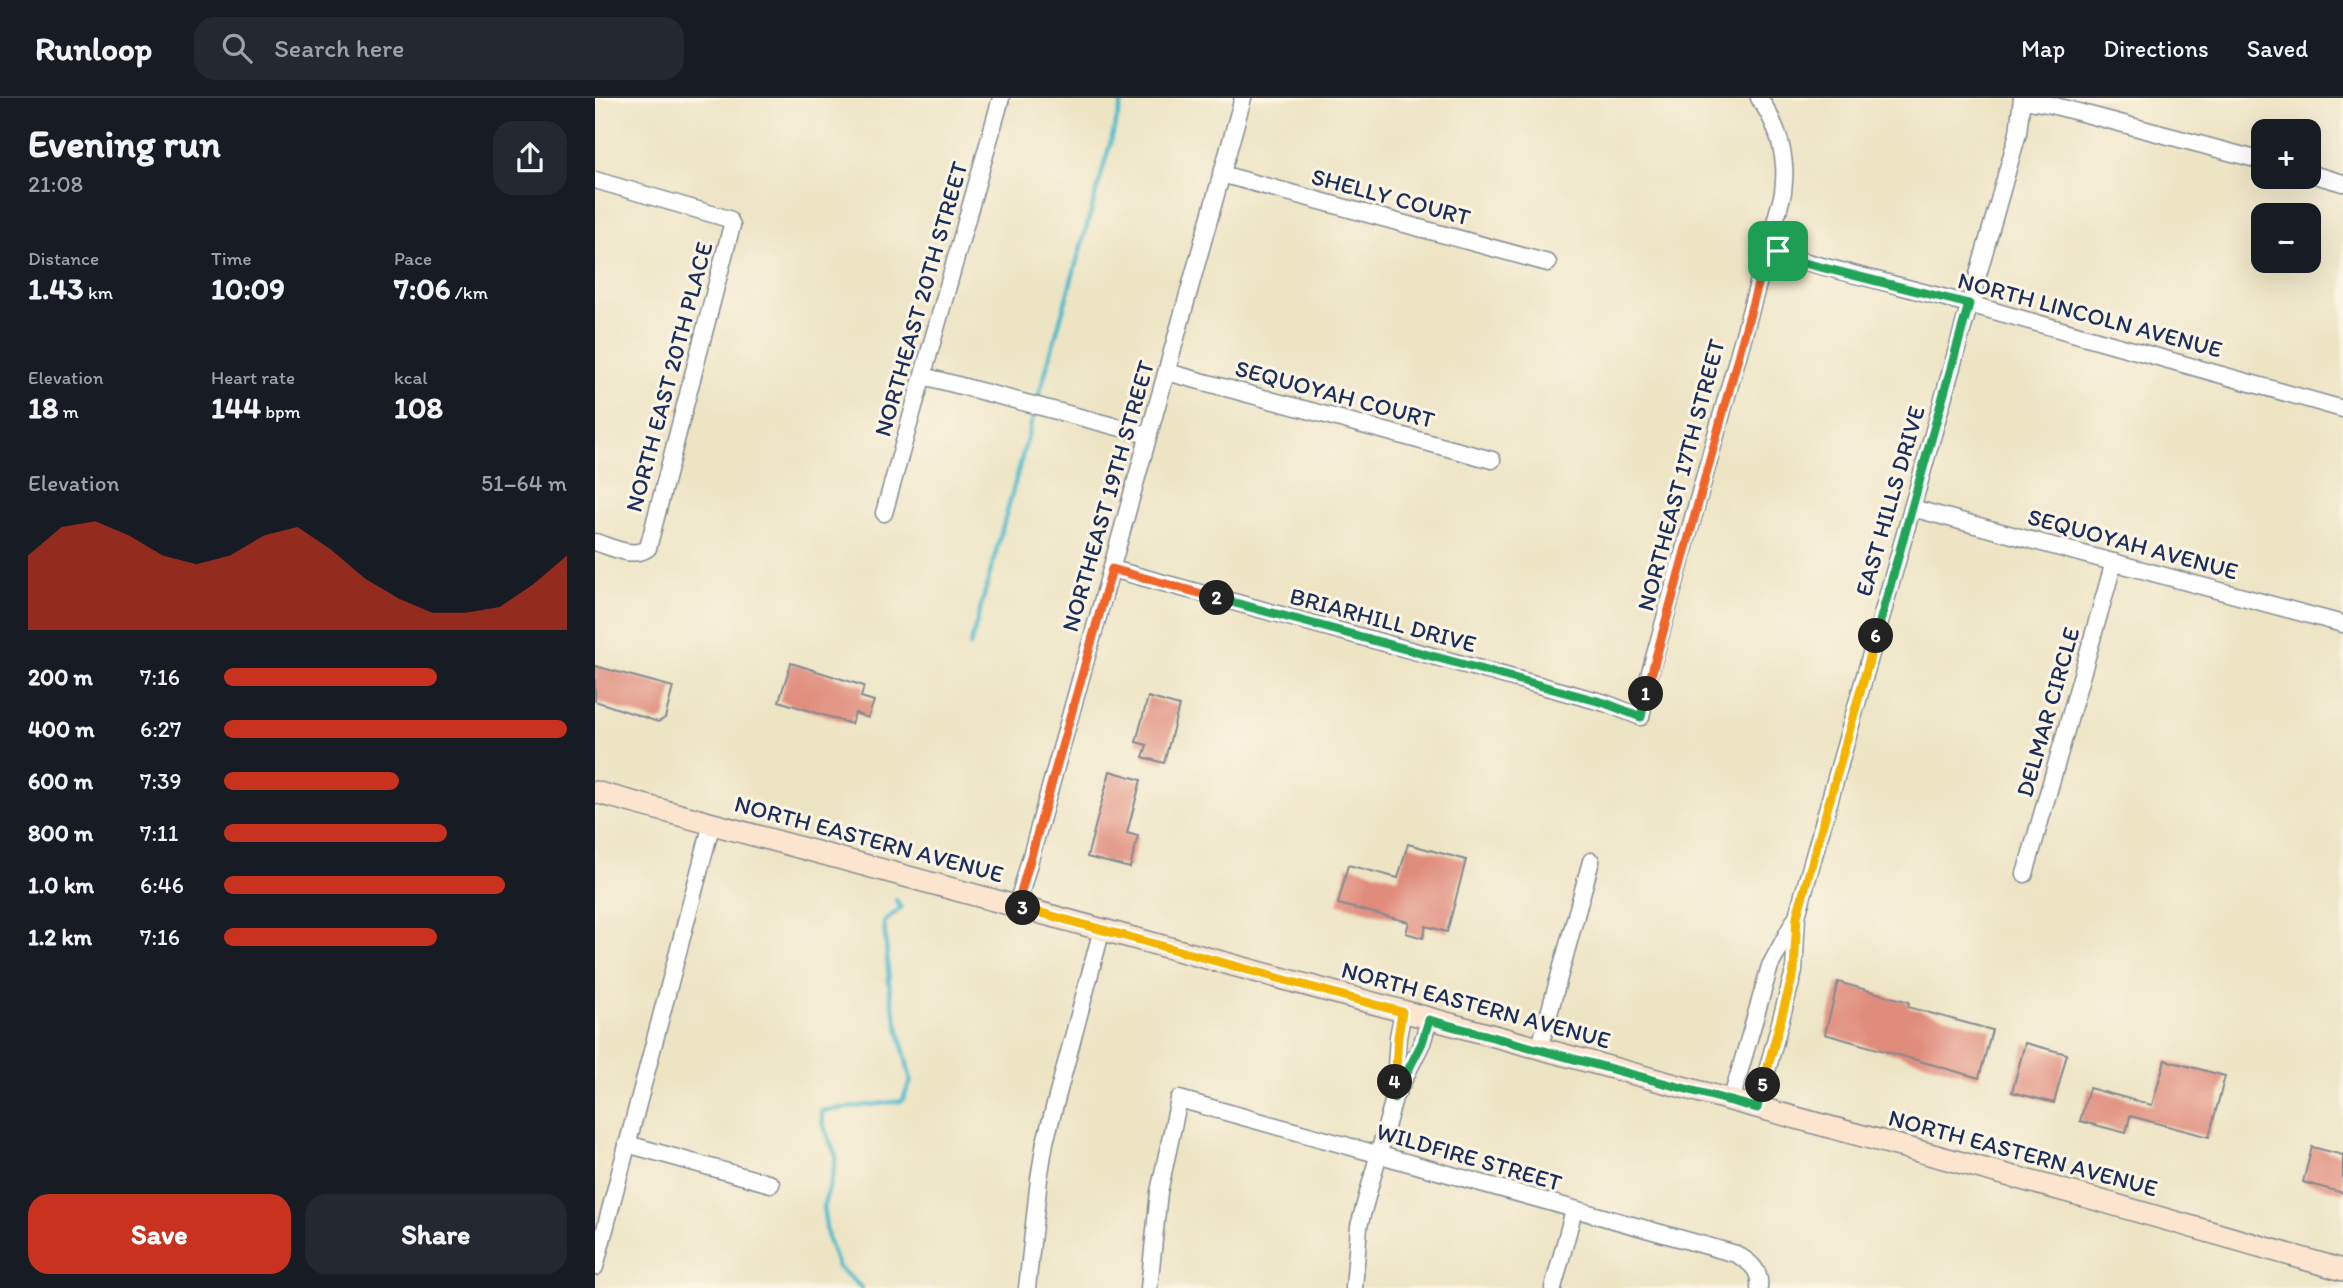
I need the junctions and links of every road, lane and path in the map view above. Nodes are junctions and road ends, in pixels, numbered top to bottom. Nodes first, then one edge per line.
1 (1001, 98) edge
2 (1243, 98) edge
3 (1759, 98) edge
4 (2022, 99) edge
5 (2251, 158) edge
6 (1221, 174) junction
7 (2321, 177) edge
8 (595, 180) edge
9 (2343, 183) edge
10 (1778, 251) junction
11 (1548, 263) dead end
12 (1969, 304) junction
13 (1167, 372) junction
14 (923, 376) junction
15 (2343, 409) edge
16 (1148, 435) junction
17 (1492, 460) dead end
18 (1912, 508) junction
19 (884, 513) dead end
20 (595, 542) edge
21 (2114, 562) junction
22 (1112, 569) junction
23 (2343, 624) edge
24 (1641, 717) joint
25 (595, 792) edge
26 (712, 823) junction
27 (1591, 861) dead end
28 (2025, 874) dead end
29 (1017, 906) junction
30 (1797, 916) junction
31 (1102, 929) junction
32 (1402, 1012) junction
33 (1429, 1020) junction
34 (1539, 1050) junction
35 (1394, 1098) junction
36 (1731, 1101) junction
37 (1757, 1108) junction
38 (627, 1144) junction
39 (1378, 1155) junction
40 (771, 1184) dead end
41 (1574, 1210) junction
42 (595, 1268) edge
43 (2343, 1270) edge
44 (1027, 1288) edge
45 (1149, 1288) edge
46 (1355, 1288) edge
47 (1553, 1288) edge
48 (1759, 1288) edge

1 - 14 street, NORTHEAST 20TH STREET
2 - 6 street, NORTHEAST 19TH STREET
3 - 10 street
4 - 5 street
4 - 12 street, EAST HILLS DRIVE
6 - 11 street, SHELLY COURT
6 - 13 street, NORTHEAST 19TH STREET
7 - 9 street
8 - 20 street, NORTH EAST 20TH PLACE
10 - 12 street, NORTH LINCOLN AVENUE
10 - 24 street, NORTHEAST 17TH STREET
12 - 15 street, NORTH LINCOLN AVENUE
12 - 18 street, EAST HILLS DRIVE
13 - 16 street, NORTHEAST 19TH STREET
13 - 17 street, SEQUOYAH COURT
14 - 16 street
14 - 19 street, NORTHEAST 20TH STREET
16 - 22 street, NORTHEAST 19TH STREET
18 - 21 street, SEQUOYAH AVENUE
18 - 30 street, EAST HILLS DRIVE
21 - 23 street, SEQUOYAH AVENUE
21 - 28 street, DELMAR CIRCLE
22 - 24 street, BRIARHILL DRIVE
22 - 29 street, NORTHEAST 19TH STREET
25 - 26 main road, NORTH EASTERN AVENUE
26 - 29 main road, NORTH EASTERN AVENUE
26 - 38 street
27 - 34 street
29 - 31 main road, NORTH EASTERN AVENUE
30 - 36 street, EAST HILLS DRIVE
30 - 37 street, EAST HILLS DRIVE
31 - 32 main road, NORTH EASTERN AVENUE
31 - 44 street
32 - 33 main road, NORTH EASTERN AVENUE
32 - 35 street
33 - 34 main road, NORTH EASTERN AVENUE
33 - 35 street
34 - 36 main road, NORTH EASTERN AVENUE
35 - 39 street
36 - 37 main road, NORTH EASTERN AVENUE
37 - 43 main road, NORTH EASTERN AVENUE
38 - 40 street
38 - 42 street
39 - 41 street, WILDFIRE STREET
39 - 45 street, WILDFIRE STREET
39 - 46 street
41 - 47 street
41 - 48 street, WILDFIRE STREET

